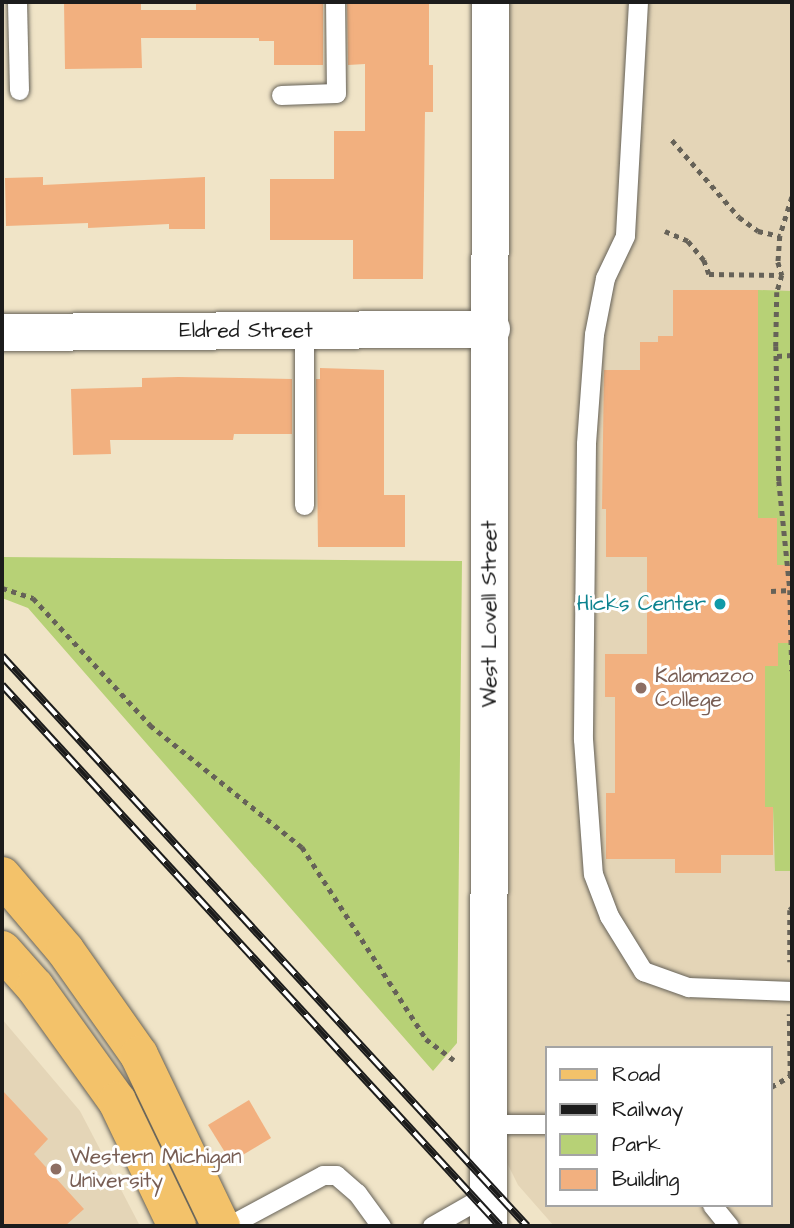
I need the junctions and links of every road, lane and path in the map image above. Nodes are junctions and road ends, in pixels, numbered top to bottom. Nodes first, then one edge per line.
1 (16, 2) edge
2 (335, 2) edge
3 (490, 2) edge
4 (638, 2) edge
5 (19, 90) dead end
6 (281, 95) dead end
7 (672, 140) dead end
8 (792, 197) edge
9 (665, 231) dead end
10 (780, 236) junction
11 (782, 275) junction
12 (491, 329) junction
13 (304, 330) junction
14 (2, 332) edge
15 (792, 355) edge
16 (777, 356) junction
17 (304, 505) dead end
18 (2, 588) edge
19 (791, 590) edge
20 (771, 591) dead end
21 (792, 671) edge
22 (2, 876) edge
23 (792, 908) edge
24 (2, 950) edge
25 (792, 962) edge
26 (792, 991) edge
27 (792, 1007) edge
28 (450, 1058) dead end
29 (773, 1086) edge
30 (488, 1124) junction
31 (546, 1124) edge
32 (714, 1207) edge
33 (488, 1210) edge
34 (177, 1226) edge
35 (221, 1226) edge
36 (228, 1226) edge
37 (381, 1226) edge
38 (432, 1226) edge
39 (729, 1226) edge

1 - 5 lane
2 - 6 lane
3 - 12 street, West Lovell Street
4 - 26 lane
7 - 10 path
8 - 10 path
9 - 11 path
10 - 11 path
11 - 16 path
12 - 13 street, Eldred Street
12 - 30 street, West Lovell Street
13 - 14 street, Eldred Street
13 - 17 lane
15 - 16 path
16 - 19 path
18 - 28 path
19 - 20 path
19 - 21 path
22 - 35 main road
23 - 25 path
24 - 34 main road
27 - 29 path
30 - 31 lane
30 - 33 street, West Lovell Street
32 - 39 lane
33 - 38 lane
36 - 37 lane

